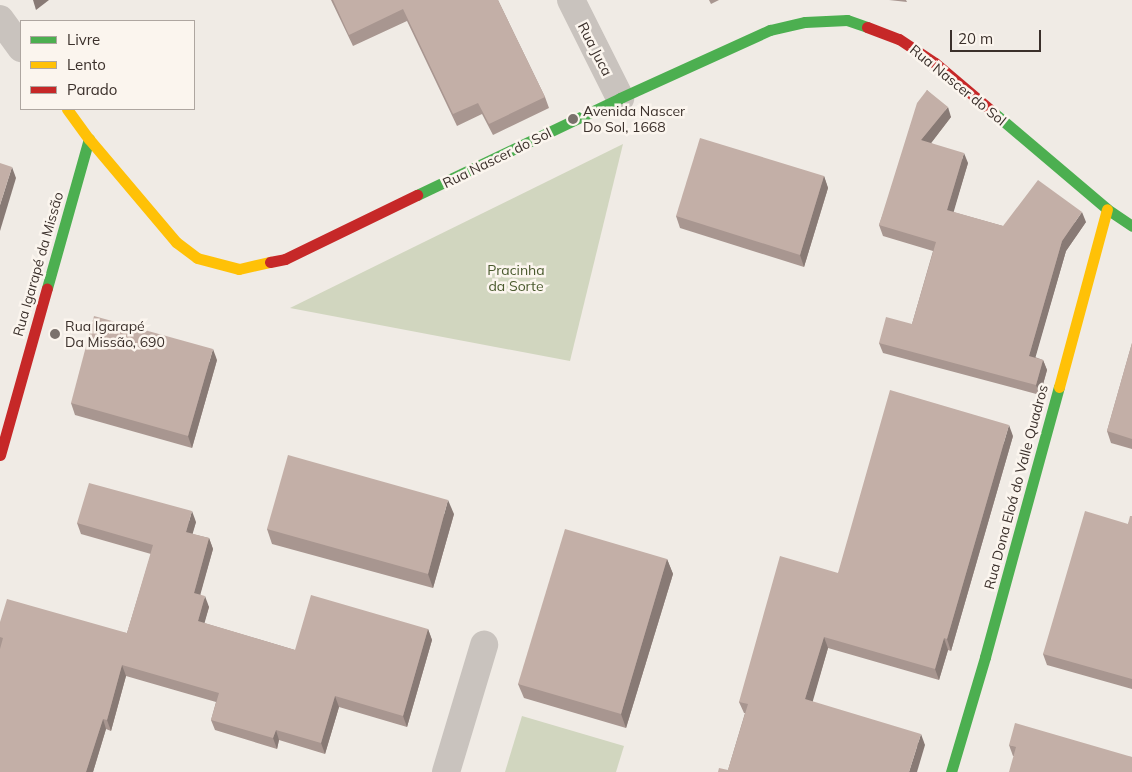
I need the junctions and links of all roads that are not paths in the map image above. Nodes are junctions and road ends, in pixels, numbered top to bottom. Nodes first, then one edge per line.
1 (571, 0) edge
2 (0, 19) edge
3 (20, 47) edge
4 (620, 98) junction
5 (68, 110) edge
6 (89, 139) junction
7 (1107, 209) junction
8 (1132, 226) edge
9 (0, 454) edge
10 (484, 645) dead end
11 (446, 772) edge
12 (951, 772) edge

1 - 4 street, Rua Juca
2 - 3 street
4 - 6 street, Rua Nascer do Sol
4 - 7 street, Rua Nascer do Sol
5 - 6 street, Rua Nascer do Sol
6 - 9 street, Rua Igarapé da Missão
7 - 8 street, Rua Nascer do Sol
7 - 12 street, Rua Dona Eloá do Valle Quadros
10 - 11 street

